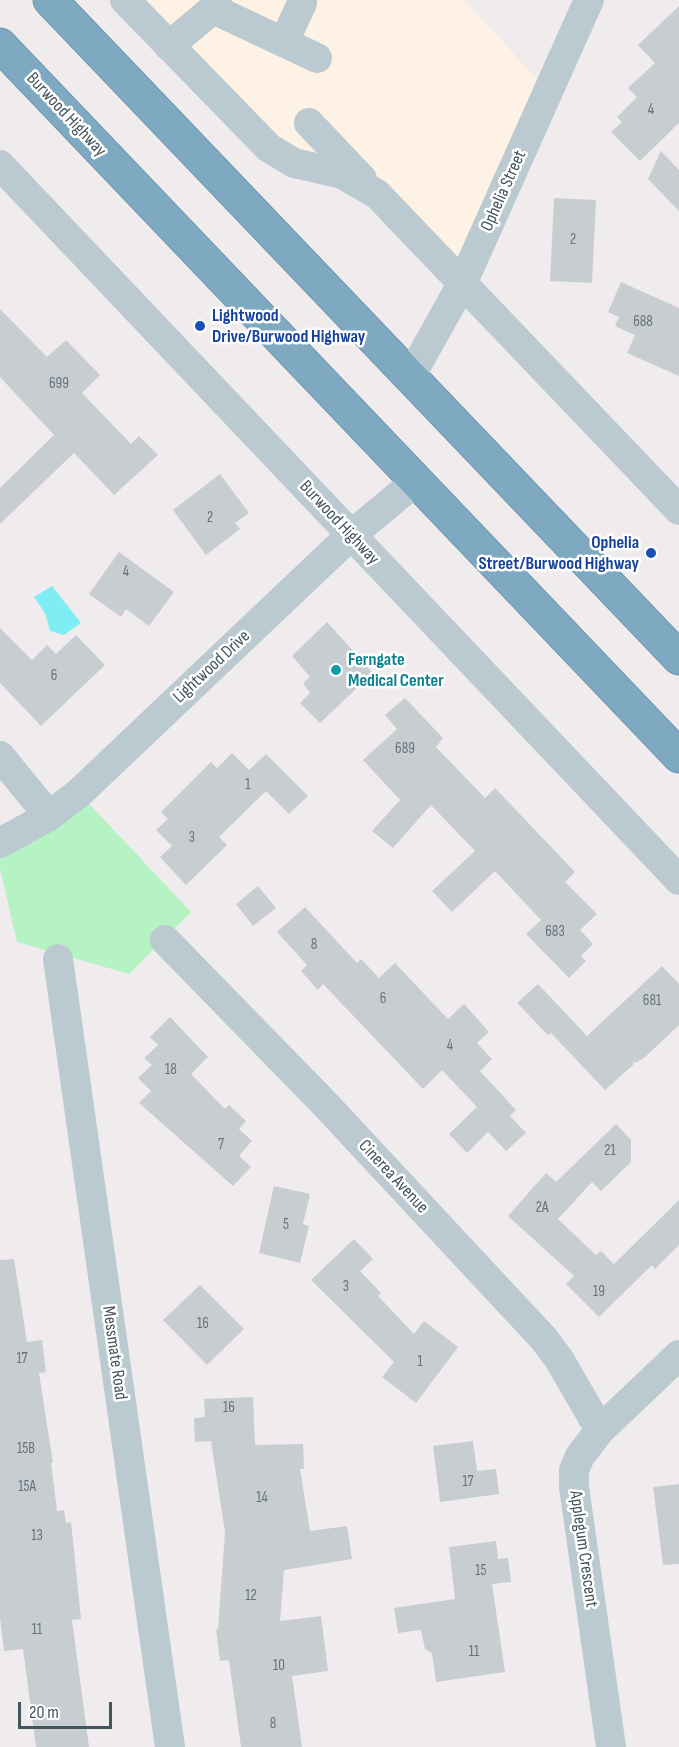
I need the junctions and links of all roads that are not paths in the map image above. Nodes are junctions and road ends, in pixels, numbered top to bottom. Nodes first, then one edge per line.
1 (50, 0) edge
2 (125, 0) edge
3 (589, 0) edge
4 (302, 3) dead end
5 (215, 5) edge
6 (284, 42) junction
7 (0, 45) edge
8 (169, 46) junction
9 (317, 58) dead end
10 (309, 123) dead end
11 (0, 165) edge
12 (377, 194) junction
13 (462, 284) junction
14 (410, 377) junction
15 (416, 480) junction
16 (679, 510) edge
17 (350, 536) junction
18 (679, 658) edge
19 (0, 756) edge
20 (679, 756) edge
21 (49, 816) junction
22 (0, 843) edge
23 (679, 880) edge
24 (165, 940) dead end
25 (58, 959) dead end
26 (679, 1355) edge
27 (600, 1430) junction
28 (170, 1747) edge
29 (611, 1747) edge

1 - 14 highway
2 - 8 street
3 - 13 street, Ophelia Street
4 - 6 street
5 - 6 street
5 - 8 street
6 - 9 street
7 - 15 highway, Burwood Highway
8 - 12 street
10 - 12 street
11 - 17 street, Burwood Highway
12 - 13 street
13 - 14 street, Ophelia Street
13 - 16 street
14 - 18 highway
15 - 17 street, Lightwood Drive
15 - 20 highway, Burwood Highway
17 - 21 street, Lightwood Drive
17 - 23 street, Burwood Highway
19 - 21 street
21 - 22 street, Lightwood Drive
24 - 27 street, Cinerea Avenue
25 - 28 street, Messmate Road
26 - 27 street, Applegum Crescent
27 - 29 street, Applegum Crescent

